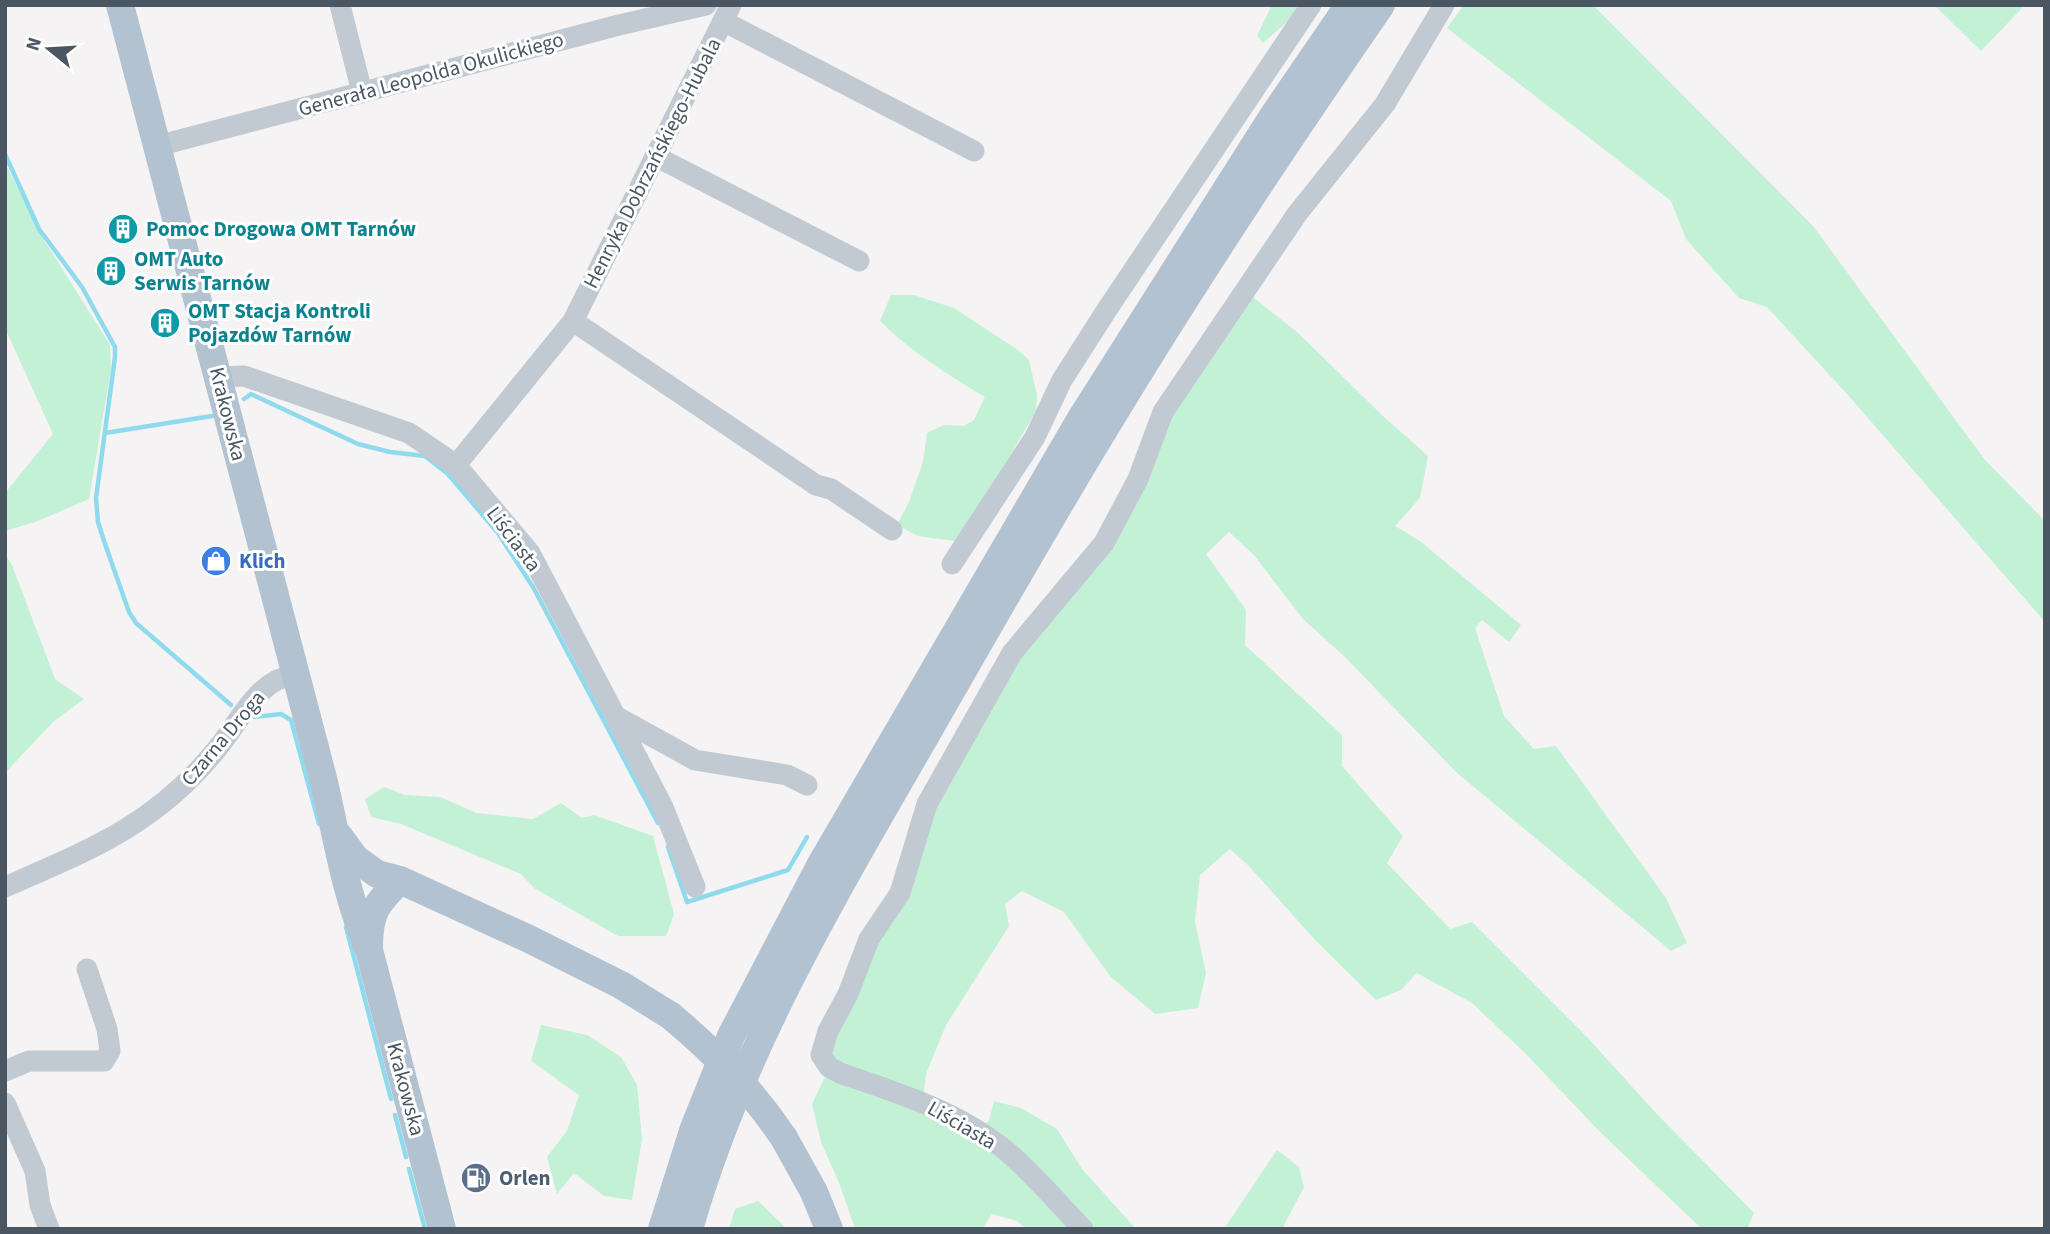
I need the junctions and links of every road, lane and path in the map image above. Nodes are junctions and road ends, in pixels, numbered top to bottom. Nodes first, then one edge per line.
1 (120, 5) edge
2 (340, 5) edge
3 (706, 5) edge
4 (1311, 5) edge
5 (1349, 5) edge
6 (1381, 5) edge
7 (1444, 5) edge
8 (727, 13) edge
9 (617, 15) edge
10 (362, 92) junction
11 (157, 146) junction
12 (974, 151) dead end
13 (655, 156) junction
14 (859, 261) dead end
15 (573, 321) junction
16 (218, 377) junction
17 (456, 465) junction
18 (892, 530) dead end
19 (952, 564) dead end
20 (295, 674) junction
21 (617, 717) junction
22 (324, 782) junction
23 (807, 785) dead end
24 (335, 831) junction
25 (400, 880) junction
26 (5, 887) edge
27 (695, 887) dead end
28 (364, 938) junction
29 (87, 969) dead end
30 (5, 1071) edge
31 (5, 1103) edge
32 (48, 1229) edge
33 (442, 1229) edge
34 (662, 1229) edge
35 (689, 1229) edge
36 (829, 1229) edge
37 (1083, 1229) edge

1 - 11 main road, Krakowska
2 - 10 street
3 - 9 street, Generała Leopolda Okulickiego
4 - 19 street
5 - 34 main road
6 - 35 main road
7 - 37 street, Liściasta
8 - 12 street
8 - 13 street, Henryka Dobrzańskiego-Hubala
9 - 10 street, Generała Leopolda Okulickiego
10 - 11 street, Generała Leopolda Okulickiego
11 - 16 main road, Krakowska
13 - 14 street
13 - 15 street, Henryka Dobrzańskiego-Hubala
15 - 17 street, Henryka Dobrzańskiego-Hubala
15 - 18 street
16 - 17 street, Liściasta
16 - 20 main road, Krakowska
17 - 21 street, Liściasta
20 - 22 main road, Krakowska
20 - 26 street, Czarna Droga
21 - 23 street
21 - 27 street, Liściasta
22 - 24 main road, Krakowska
22 - 25 main road, Krakowska
24 - 25 main road, Krakowska
24 - 28 main road, Krakowska
25 - 28 main road, Krakowska
25 - 36 main road, bridge
28 - 33 main road, Krakowska
29 - 30 street
31 - 32 street

